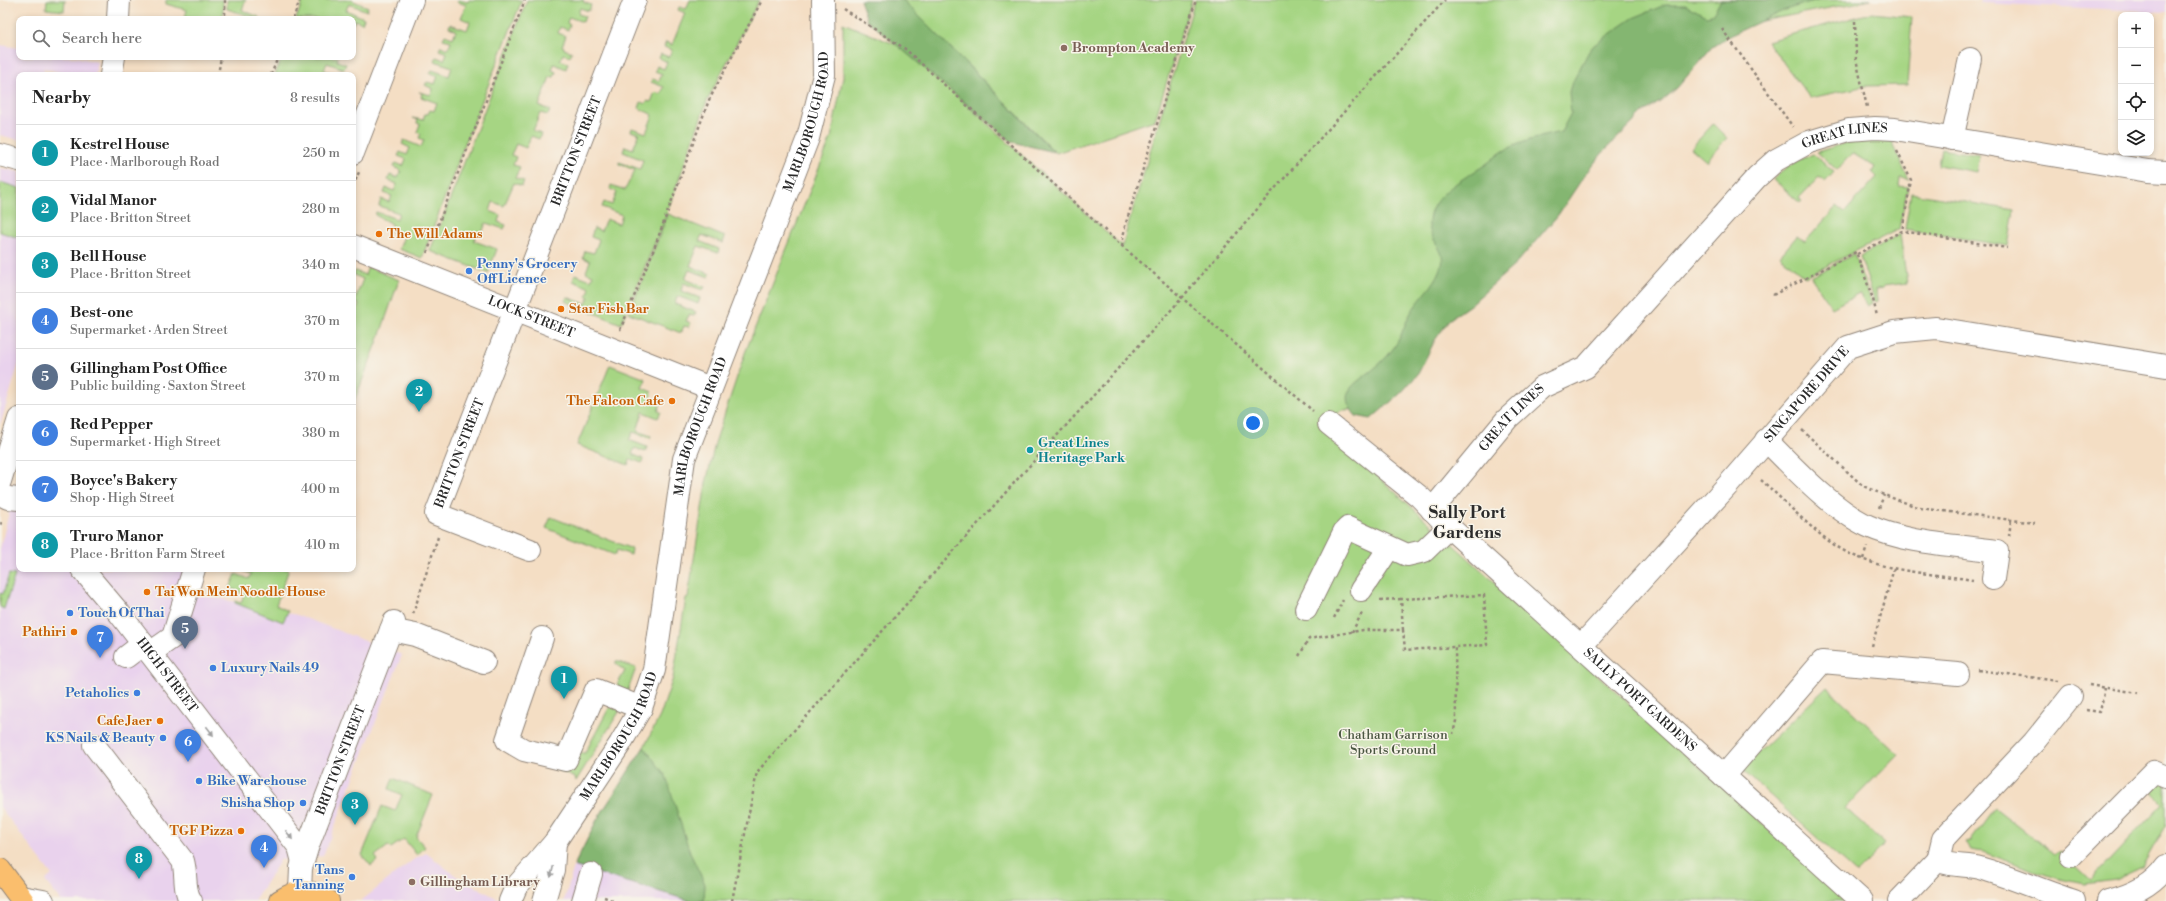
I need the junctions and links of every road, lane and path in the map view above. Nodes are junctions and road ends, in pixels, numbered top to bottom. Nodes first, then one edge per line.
1 (119, 0) edge
2 (225, 0) edge
3 (300, 0) edge
4 (412, 0) edge
5 (525, 0) edge
6 (635, 0) edge
7 (762, 0) edge
8 (1196, 0) edge
9 (1446, 0) edge
10 (832, 4) edge
11 (118, 16) edge
12 (225, 16) edge
13 (294, 16) edge
14 (1855, 21) dead end
15 (1722, 29) dead end
16 (1970, 59) dead end
17 (114, 60) edge
18 (220, 60) edge
19 (277, 60) edge
20 (112, 72) edge
21 (218, 72) edge
22 (273, 72) edge
23 (1867, 128) junction
24 (1952, 139) junction
25 (356, 144) edge
26 (1805, 144) junction
27 (1895, 147) dead end
28 (0, 155) edge
29 (16, 159) edge
30 (2166, 172) edge
31 (1902, 231) junction
32 (1122, 246) junction
33 (356, 247) edge
34 (2007, 248) dead end
35 (1857, 254) junction
36 (424, 261) dead end
37 (1773, 295) dead end
38 (1182, 298) junction
39 (515, 311) junction
40 (1878, 323) dead end
41 (620, 332) dead end
42 (2166, 366) edge
43 (710, 388) junction
44 (1329, 424) joint
45 (1797, 426) dead end
46 (16, 429) edge
47 (1766, 440) junction
48 (0, 481) edge
49 (0, 494) edge
50 (16, 499) edge
51 (1426, 504) junction
52 (444, 518) junction
53 (0, 523) edge
54 (2035, 524) dead end
55 (5, 525) dead end
56 (1449, 527) junction
57 (1389, 548) junction
58 (530, 550) dead end
59 (1894, 568) dead end
60 (84, 572) edge
61 (193, 572) edge
62 (1993, 579) dead end
63 (1353, 593) joint
64 (1306, 609) dead end
65 (1334, 618) dead end
66 (393, 626) junction
67 (1403, 630) junction
68 (542, 638) dead end
69 (1581, 646) junction
70 (1455, 647) junction
71 (147, 648) junction
72 (1299, 656) dead end
73 (126, 657) dead end
74 (484, 662) dead end
75 (1866, 666) junction
76 (1958, 674) joint
77 (2105, 688) junction
78 (2076, 693) junction
79 (2138, 693) dead end
80 (641, 708) junction
81 (1453, 734) dead end
82 (94, 745) dead end
83 (1724, 776) junction
84 (2166, 777) edge
85 (556, 842) junction
86 (2071, 856) dead end
87 (1938, 860) junction
88 (303, 862) junction
89 (2166, 866) edge
90 (0, 870) edge
91 (591, 874) dead end
92 (300, 891) junction
93 (22, 899) edge
94 (43, 901) edge
95 (191, 901) edge
96 (280, 901) edge
97 (328, 901) edge
98 (510, 901) edge
99 (544, 901) edge
100 (583, 901) edge
101 (732, 901) edge
102 (1862, 901) edge
103 (1899, 901) edge
104 (2074, 901) edge
105 (2108, 901) edge

1 - 11 street
2 - 12 path
3 - 13 path
4 - 25 street
5 - 36 path
6 - 39 street, BRITTON STREET
7 - 41 path
8 - 32 path
9 - 38 path
10 - 32 path
10 - 43 street, MARLBOROUGH ROAD
14 - 23 path
15 - 26 path
16 - 24 street
17 - 20 street
18 - 21 path
19 - 22 path
23 - 24 street, GREAT LINES
23 - 26 street, GREAT LINES
24 - 30 street, GREAT LINES
26 - 51 street, GREAT LINES
27 - 31 path
28 - 29 street
31 - 34 path
31 - 35 path
32 - 38 path
33 - 39 street, LOCK STREET
35 - 37 path
35 - 40 path
38 - 44 path
38 - 101 path
39 - 43 street, LOCK STREET
39 - 52 street, BRITTON STREET
42 - 47 street, SINGAPORE DRIVE
43 - 80 street, MARLBOROUGH ROAD
44 - 51 street, SALLY PORT GARDENS
45 - 54 path
46 - 48 street
47 - 62 street
47 - 69 street, SINGAPORE DRIVE
49 - 50 street
51 - 56 street, SALLY PORT GARDENS
52 - 58 street
52 - 66 path, BRITTON STREET
53 - 55 path
56 - 57 street
56 - 69 street, SALLY PORT GARDENS
57 - 63 street
57 - 64 street
59 - 75 path
60 - 71 street, HIGH STREET
61 - 71 street
63 - 65 path
66 - 74 street
66 - 88 street, BRITTON STREET
67 - 70 path
67 - 70 path
67 - 72 path
68 - 80 street
69 - 83 street, SALLY PORT GARDENS
70 - 81 path
71 - 73 street
71 -> 88 street, HIGH STREET
75 - 76 street
75 - 83 street
76 - 78 path
77 - 78 path
77 - 78 path
77 - 79 path
78 - 87 street
80 - 85 street, MARLBOROUGH ROAD
82 - 95 street
83 - 102 street, SALLY PORT GARDENS
84 - 86 street
85 - 98 street, MARLBOROUGH ROAD
85 -> 99 street, MARLBOROUGH ROAD
87 - 103 street
87 - 104 street
88 - 92 street, BRITTON STREET
89 - 105 street
90 - 93 main road
91 - 100 street
92 - 96 main road
92 - 97 main road
93 - 94 street

